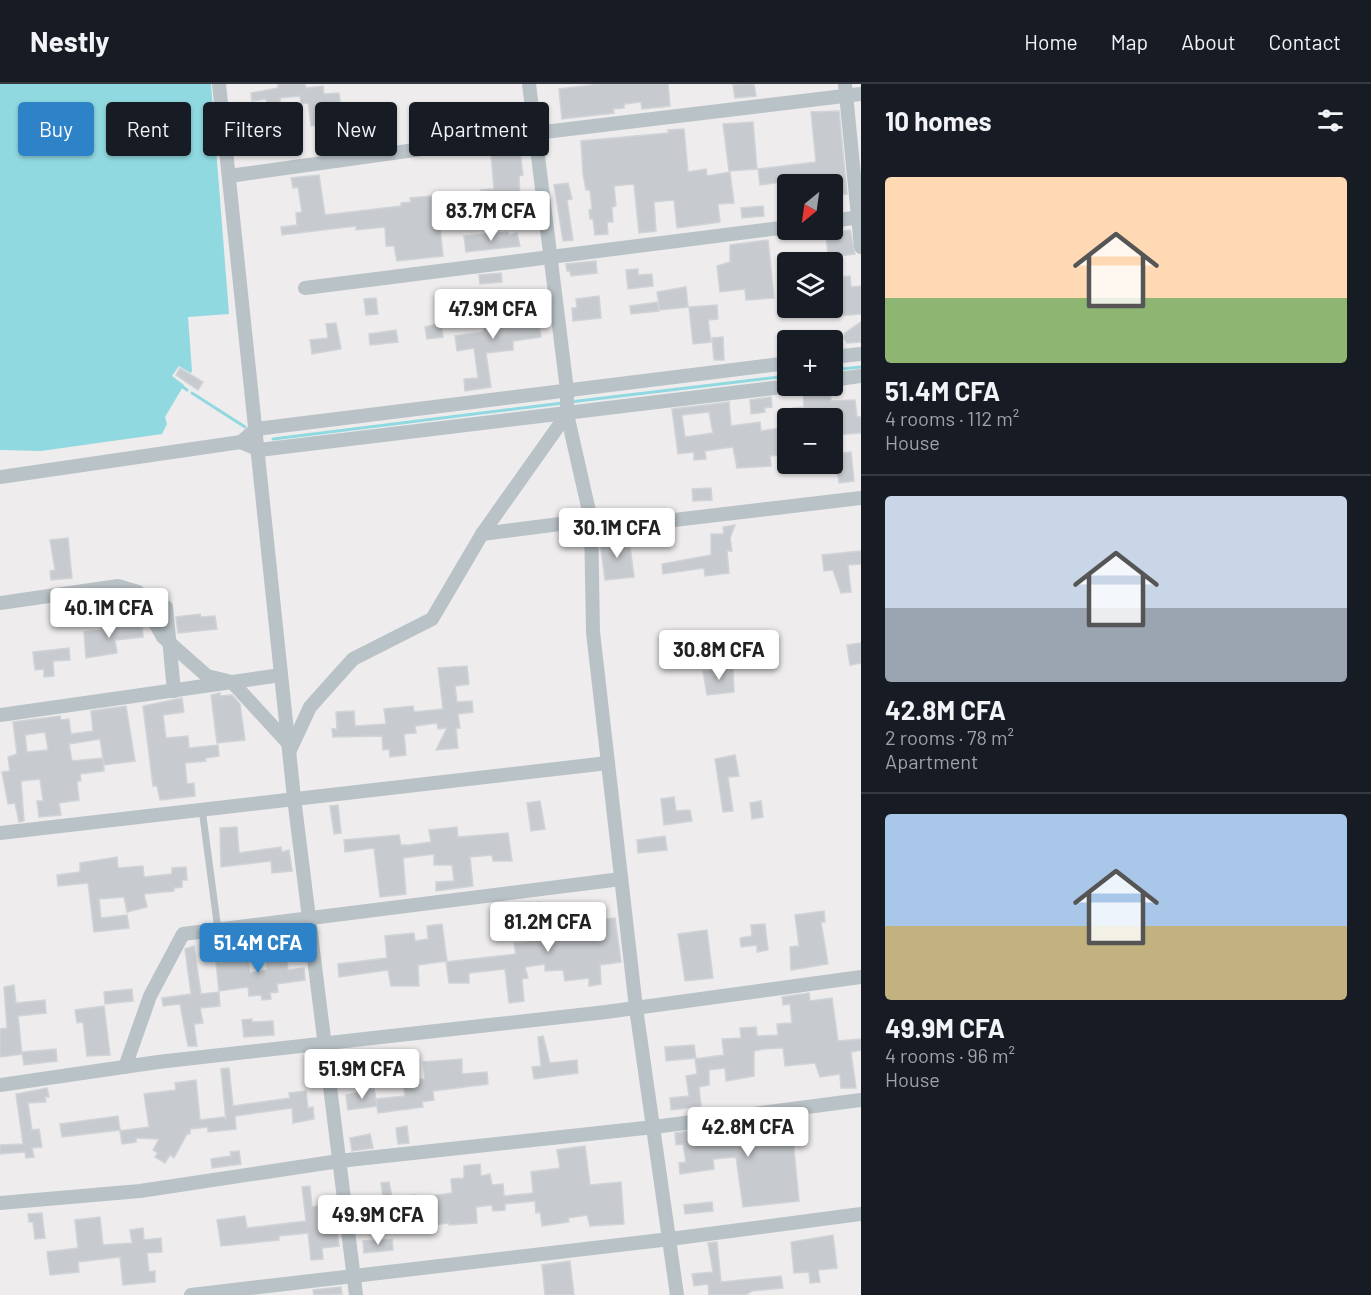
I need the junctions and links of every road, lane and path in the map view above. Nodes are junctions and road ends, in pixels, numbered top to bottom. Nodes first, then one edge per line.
1 (219, 84) edge
2 (529, 84) edge
3 (851, 91) edge
4 (532, 102) edge
5 (549, 131) edge
6 (409, 151) edge
7 (539, 156) edge
8 (229, 176) junction
9 (859, 218) edge
10 (843, 220) edge
11 (777, 228) edge
12 (861, 247) edge
13 (551, 258) junction
14 (305, 288) dead end
15 (861, 354) edge
16 (843, 356) edge
17 (777, 365) edge
18 (861, 376) edge
19 (843, 378) edge
20 (777, 387) edge
21 (567, 402) junction
22 (256, 429) junction
23 (241, 442) junction
24 (259, 450) junction
25 (0, 477) edge
26 (861, 498) edge
27 (590, 525) junction
28 (482, 534) junction
29 (0, 603) edge
30 (166, 607) dead end
31 (169, 642) junction
32 (281, 675) junction
33 (232, 682) junction
34 (174, 691) junction
35 (0, 715) edge
36 (289, 747) junction
37 (609, 763) junction
38 (294, 798) junction
39 (202, 810) junction
40 (0, 833) edge
41 (621, 879) junction
42 (310, 917) junction
43 (218, 930) junction
44 (861, 977) edge
45 (636, 1008) junction
46 (325, 1044) junction
47 (125, 1067) junction
48 (0, 1085) edge
49 (861, 1100) edge
50 (654, 1127) junction
51 (339, 1161) junction
52 (0, 1203) edge
53 (861, 1214) edge
54 (670, 1239) junction
55 (354, 1275) junction
56 (191, 1295) edge
57 (356, 1295) edge
58 (677, 1295) edge

1 - 8 street
2 - 4 street
3 - 5 street
3 - 9 street
6 - 8 street
7 - 13 street
8 - 22 street
9 - 10 street
9 - 12 street
11 - 13 street
13 - 14 street
13 - 21 street
15 - 16 street
17 - 21 street
18 - 19 street
20 - 21 street
21 - 22 street
21 - 24 street
21 - 27 street
21 - 28 street
22 - 23 street
22 - 24 street
23 - 24 street
23 - 25 street
24 - 32 street
26 - 27 street
27 - 28 street
27 - 37 street
28 - 36 street
29 - 31 street
30 - 31 street
31 - 33 street
31 - 34 street
32 - 33 street
32 - 36 street
33 - 34 street
33 - 36 street
34 - 35 street
36 - 38 street
37 - 38 street
37 - 41 street
38 - 39 street
38 - 42 street
39 - 40 street
39 - 43 lane
41 - 42 street
41 - 45 street
42 - 43 street
42 - 46 street
43 - 47 street
44 - 45 street
45 - 46 street
45 - 50 street
46 - 47 street
46 - 51 street
47 - 48 street
49 - 50 street
50 - 51 street
50 - 54 street
51 - 52 street
51 - 55 street
53 - 54 street
54 - 55 street
54 - 58 street
55 - 56 street
55 - 57 street

